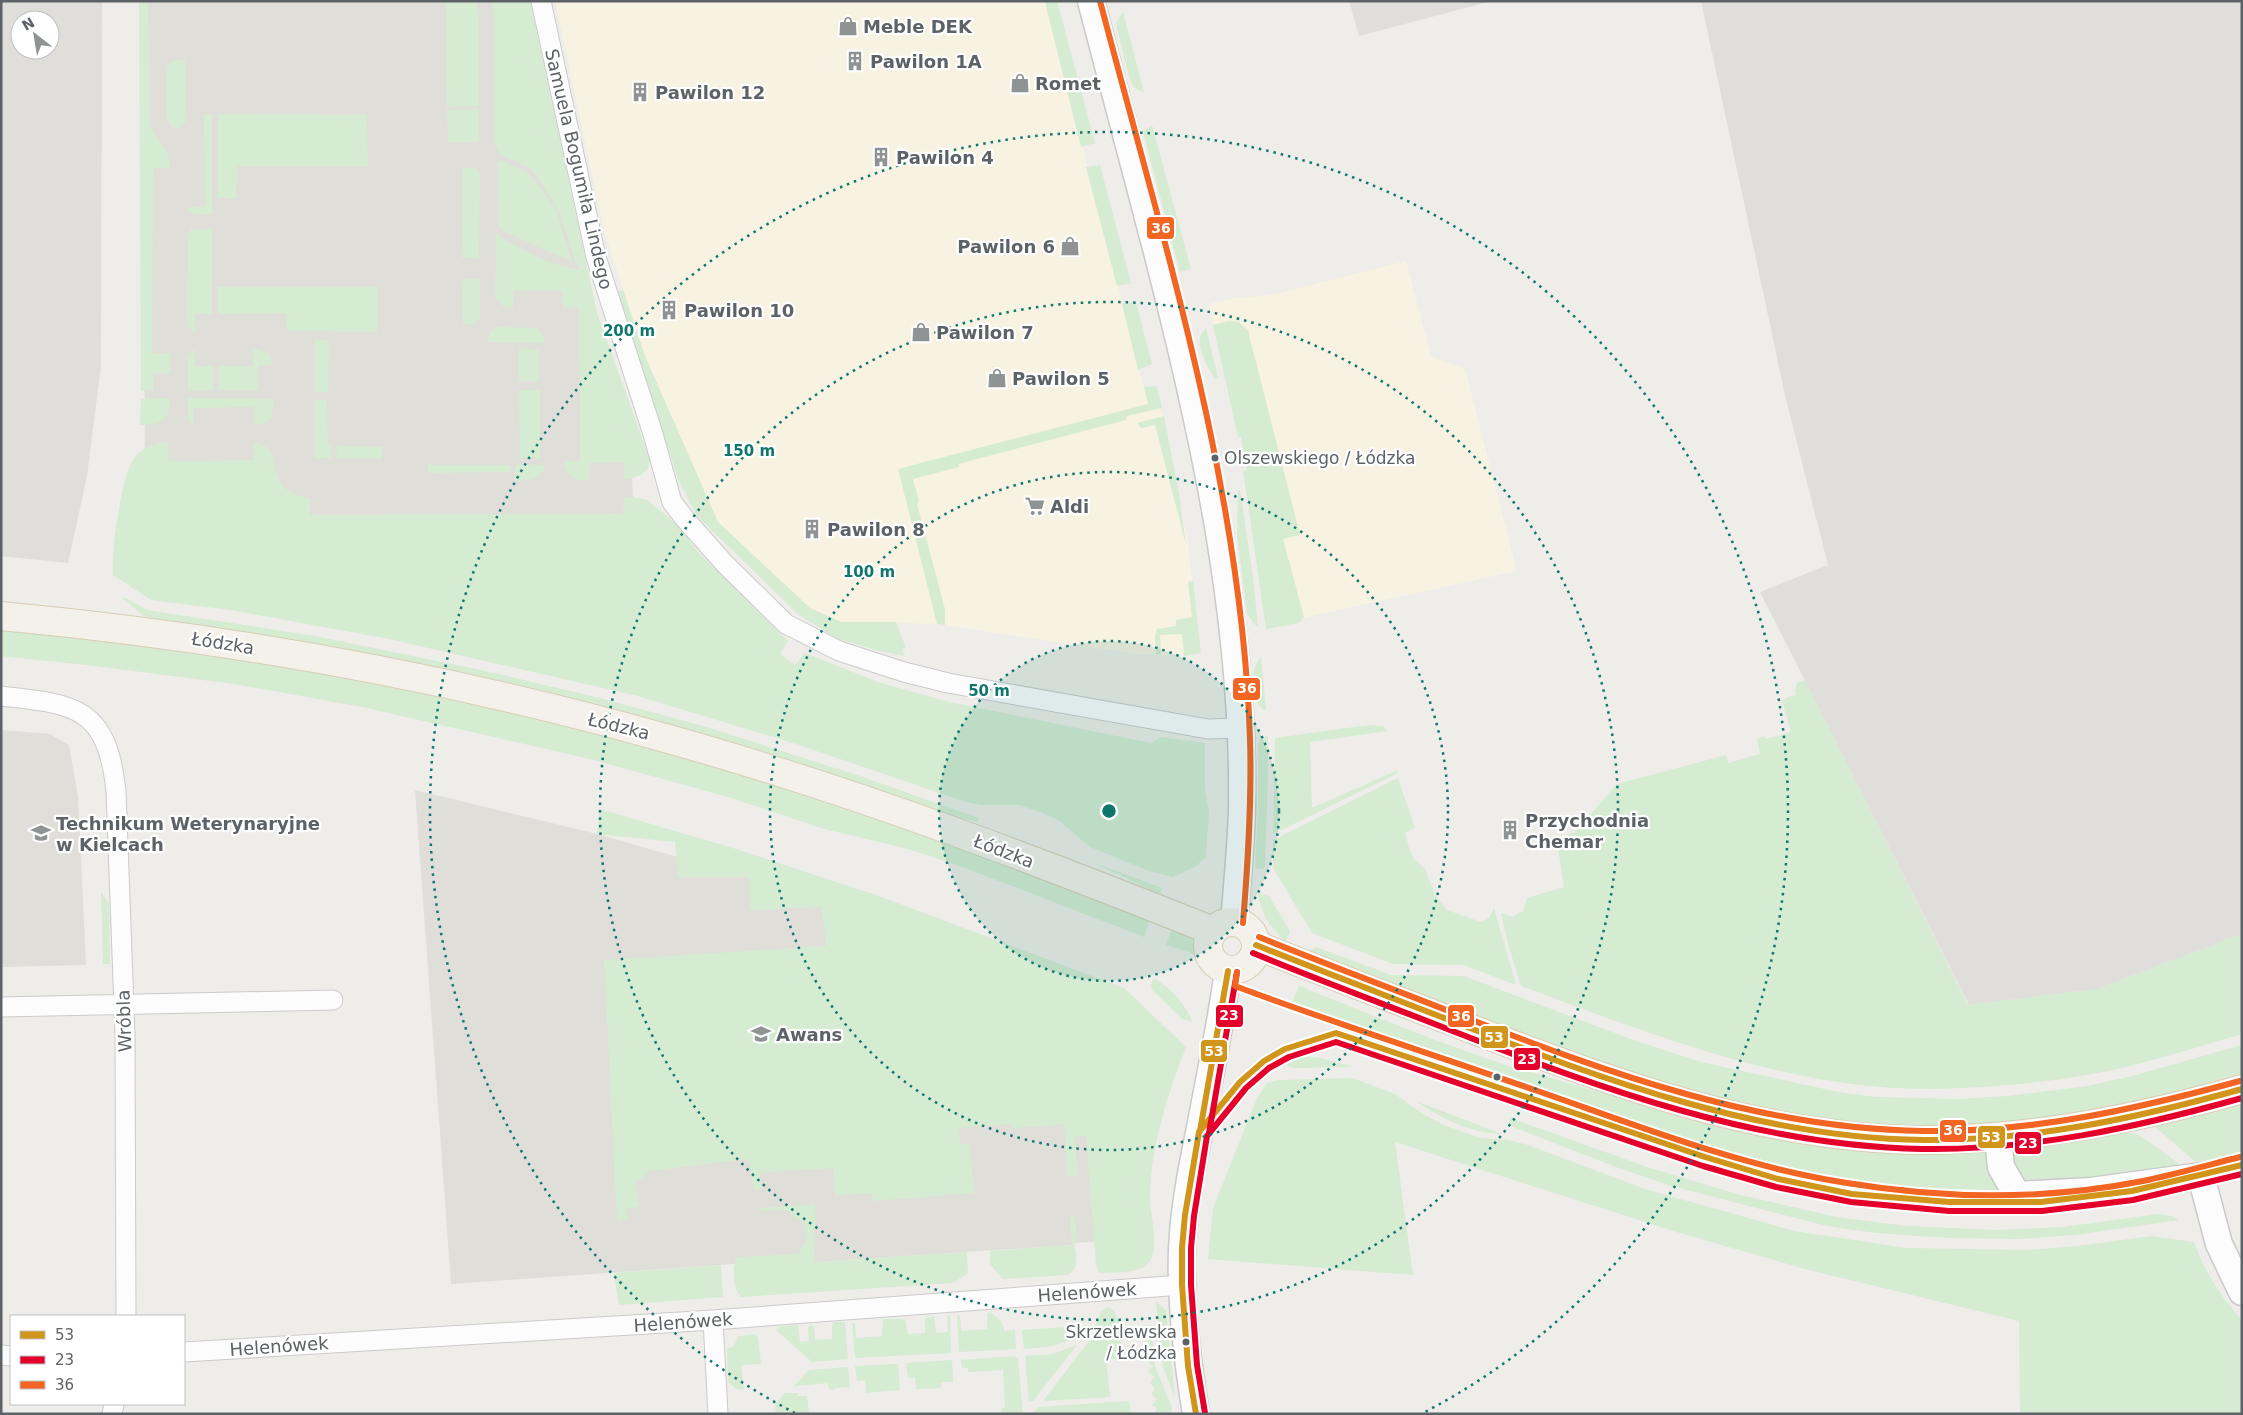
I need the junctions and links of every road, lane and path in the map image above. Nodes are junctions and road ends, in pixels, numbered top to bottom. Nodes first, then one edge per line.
1 (541, 1) edge
2 (1091, 1) edge
3 (1, 616) edge
4 (1, 696) edge
5 (1239, 728) junction
6 (1224, 926) junction
7 (1256, 945) junction
8 (1228, 971) junction
9 (333, 1000) dead end
10 (124, 1004) junction
11 (1, 1008) edge
12 (2242, 1089) edge
13 (1998, 1138) junction
14 (1182, 1285) junction
15 (2242, 1292) edge
16 (126, 1315) edge
17 (714, 1320) junction
18 (185, 1352) edge
19 (718, 1414) edge
20 (1196, 1414) edge

1 - 5 street, Samuela Bogumiła Lindego
2 - 5 street
3 - 6 main road, Łódzka
4 - 10 street, Wróbla
5 - 6 street
6 - 7 main road
6 - 8 main road
7 - 8 main road
7 - 13 main road
8 - 14 street
9 - 10 street
10 - 11 street
10 - 16 street, Wróbla
12 - 13 main road
13 - 15 street
14 - 17 street, Helenówek
14 - 20 street
17 - 18 street, Helenówek
17 - 19 street

